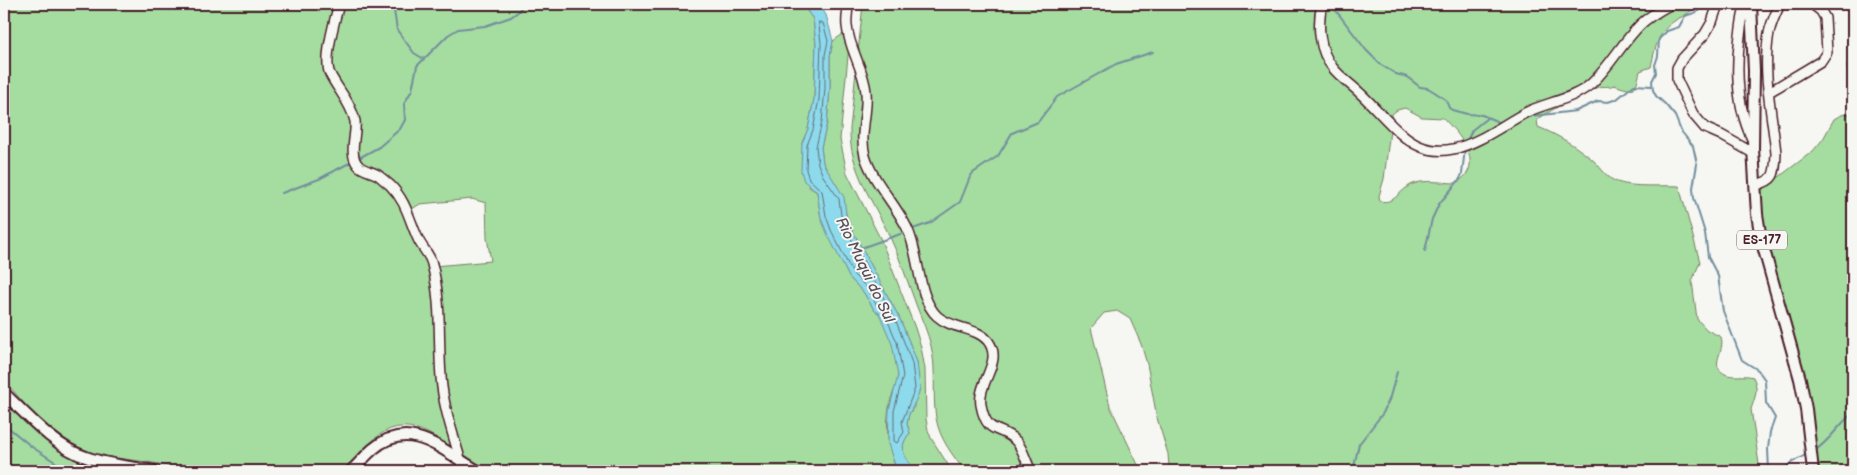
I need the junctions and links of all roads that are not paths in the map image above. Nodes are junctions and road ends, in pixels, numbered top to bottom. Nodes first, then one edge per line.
1 (340, 4) edge
2 (848, 4) edge
3 (1322, 4) edge
4 (1672, 4) edge
5 (1718, 4) edge
6 (1747, 4) edge
7 (1780, 4) edge
8 (1812, 4) edge
9 (1770, 92) junction
10 (1754, 141) junction
11 (1753, 153) junction
12 (1755, 185) junction
13 (4, 393) edge
14 (465, 466) edge
15 (155, 471) edge
16 (351, 471) edge
17 (478, 471) edge
18 (1030, 471) edge
19 (1812, 471) edge

1 - 14 street
2 - 18 street
3 - 4 street
5 - 11 street
6 - 10 main road, ES-177
6 - 10 street
7 - 9 street
8 - 9 street
9 - 12 street
10 - 11 main road, ES-177
11 - 12 main road, ES-177
12 - 19 main road, ES-177
13 - 15 main road
14 - 16 main road
14 - 17 main road

